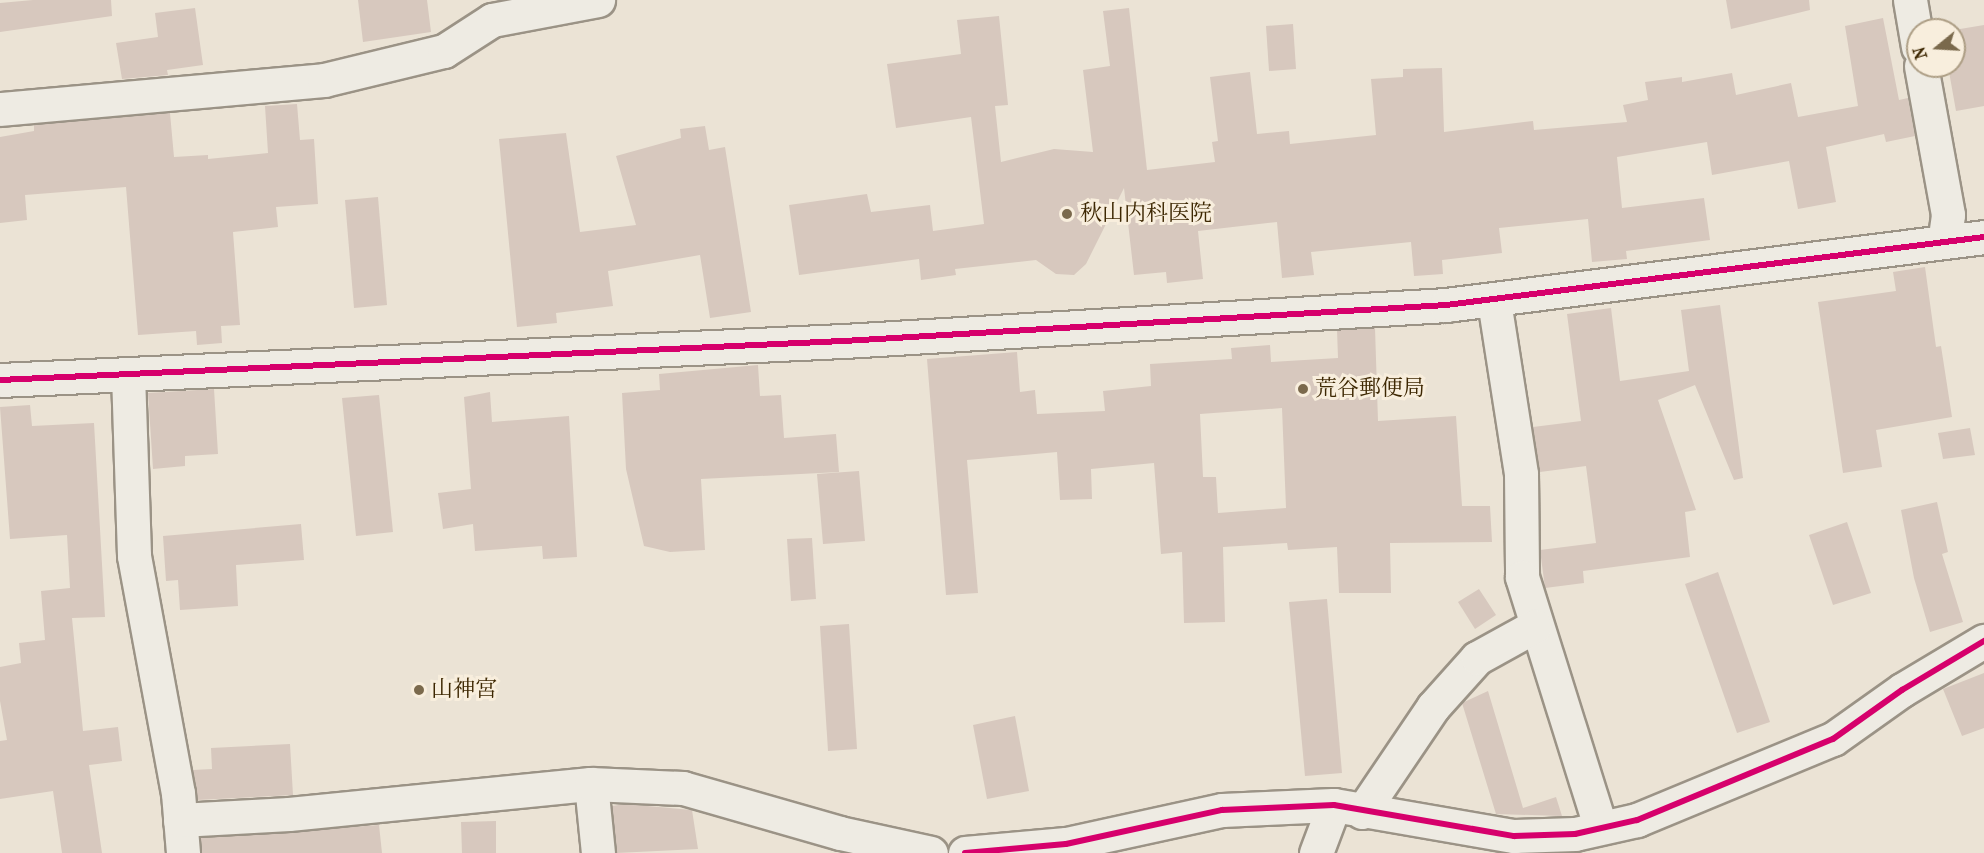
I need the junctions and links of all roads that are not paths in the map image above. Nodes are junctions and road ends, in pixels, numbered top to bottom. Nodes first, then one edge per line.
1 (598, 0) edge
2 (1910, 0) edge
3 (1913, 18) edge
4 (1923, 78) edge
5 (0, 109) edge
6 (1984, 237) edge
7 (1944, 242) junction
8 (1494, 301) junction
9 (128, 374) junction
10 (0, 380) edge
11 (1535, 626) junction
12 (1984, 641) edge
13 (591, 784) junction
14 (1348, 809) junction
15 (180, 820) junction
16 (1600, 826) junction
17 (183, 853) edge
18 (598, 853) edge
19 (931, 853) edge
20 (965, 853) edge
21 (1316, 853) edge

1 - 5 street
2 - 3 street
4 - 7 street
6 - 7 street
7 - 8 street
8 - 9 street
8 - 11 street
9 - 10 street
9 - 15 street
11 - 14 street
11 - 16 street
12 - 16 street
13 - 15 street
13 - 18 street
13 - 19 street
14 - 16 street
14 - 20 street
14 - 21 street
15 - 17 street

